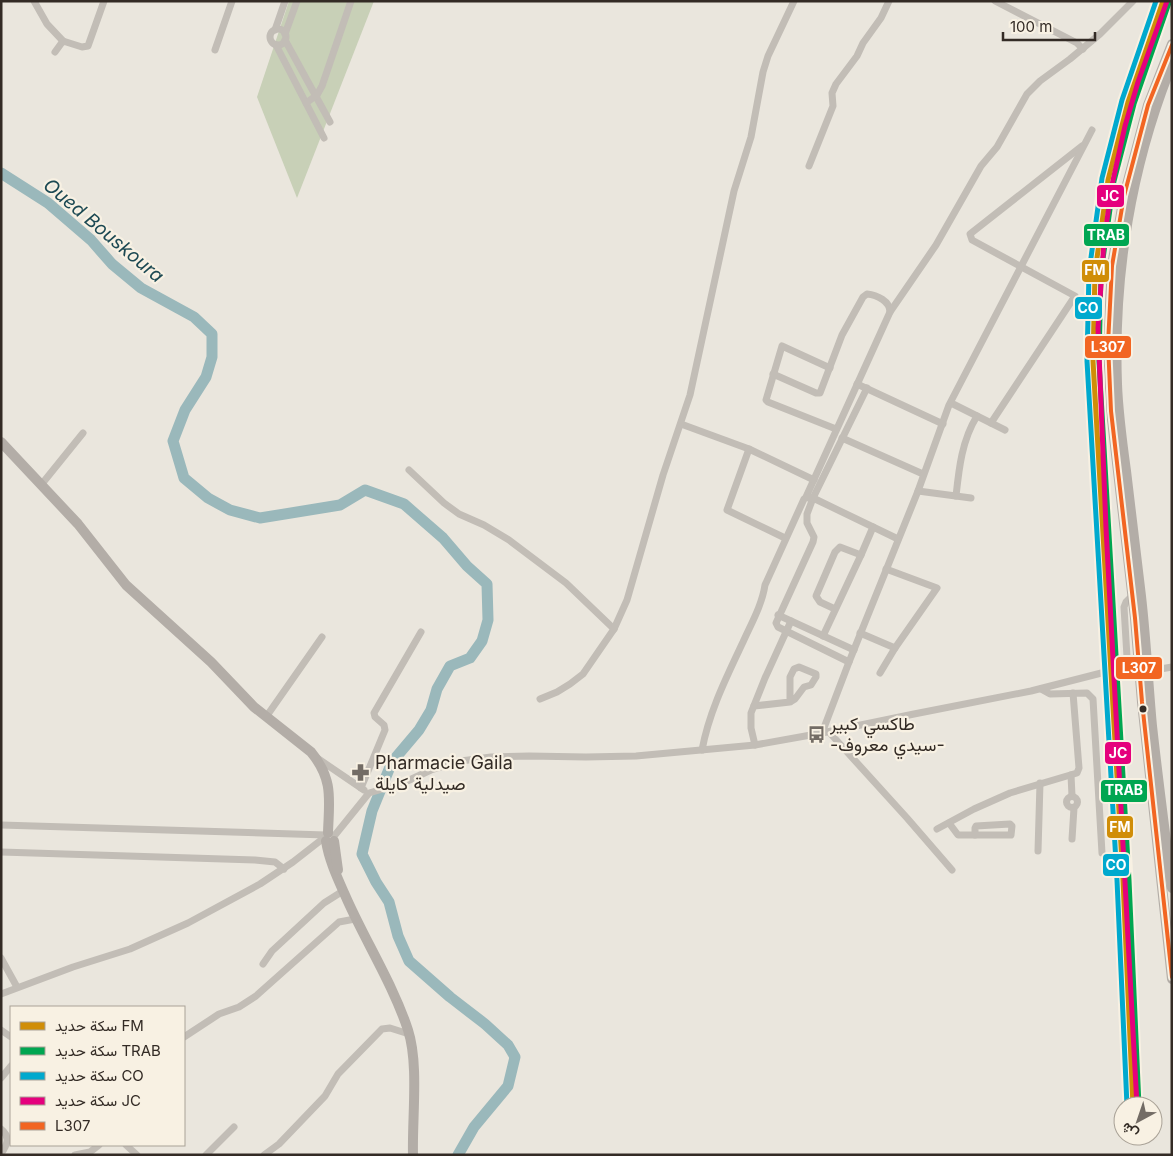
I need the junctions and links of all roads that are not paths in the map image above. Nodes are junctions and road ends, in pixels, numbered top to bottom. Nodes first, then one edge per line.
1 (34, 1) edge
2 (104, 1) edge
3 (232, 1) edge
4 (285, 1) edge
5 (296, 1) edge
6 (351, 1) edge
7 (794, 1) edge
8 (889, 1) edge
9 (995, 1) edge
10 (1133, 1) edge
11 (1005, 3) edge
12 (275, 30) junction
13 (285, 37) junction
14 (62, 41) junction
15 (1172, 44) edge
16 (276, 45) junction
17 (1083, 49) junction
18 (215, 50) dead end
19 (55, 52) dead end
20 (1172, 64) edge
21 (316, 96) junction
22 (306, 103) junction
23 (323, 109) junction
24 (312, 115) junction
25 (330, 122) dead end
26 (1092, 130) dead end
27 (324, 138) dead end
28 (1084, 145) junction
29 (810, 166) dead end
30 (1021, 268) junction
31 (890, 312) junction
32 (830, 368) junction
33 (773, 374) junction
34 (857, 384) junction
35 (867, 388) junction
36 (951, 403) junction
37 (977, 416) junction
38 (991, 423) junction
39 (681, 424) junction
40 (943, 424) junction
41 (836, 429) junction
42 (1005, 430) dead end
43 (82, 433) dead end
44 (842, 438) junction
45 (1, 442) edge
46 (749, 449) junction
47 (409, 470) dead end
48 (923, 474) junction
49 (818, 477) junction
50 (41, 485) junction
51 (918, 491) junction
52 (956, 496) junction
53 (810, 497) junction
54 (971, 498) dead end
55 (873, 527) junction
56 (785, 538) junction
57 (898, 539) junction
58 (860, 555) junction
59 (886, 569) junction
60 (1132, 596) junction
61 (835, 609) junction
62 (778, 615) junction
63 (791, 621) junction
64 (614, 628) junction
65 (786, 631) junction
66 (421, 632) dead end
67 (860, 633) junction
68 (823, 636) junction
69 (322, 637) dead end
70 (895, 648) junction
71 (854, 650) junction
72 (849, 662) junction
73 (1172, 666) edge
74 (1149, 672) junction
75 (880, 673) dead end
76 (1041, 689) junction
77 (1073, 693) junction
78 (540, 699) dead end
79 (790, 702) junction
80 (754, 706) junction
81 (266, 717) junction
82 (826, 733) junction
83 (755, 745) junction
84 (702, 750) junction
85 (311, 752) junction
86 (1072, 775) junction
87 (1040, 782) junction
88 (361, 788) junction
89 (369, 793) junction
90 (950, 823) junction
91 (1, 825) edge
92 (937, 829) dead end
93 (975, 835) junction
94 (329, 837) junction
95 (1072, 839) dead end
96 (1038, 851) dead end
97 (1, 852) edge
98 (1102, 853) dead end
99 (284, 869) junction
100 (952, 870) dead end
101 (341, 886) junction
102 (1168, 890) edge
103 (355, 919) junction
104 (1, 958) edge
105 (263, 964) dead end
106 (1172, 979) edge
107 (17, 987) junction
108 (1, 994) edge
109 (409, 1034) junction
110 (185, 1036) edge
111 (10, 1067) edge
112 (1, 1078) edge
113 (234, 1127) dead end
114 (1, 1129) edge
115 (98, 1146) edge
116 (1, 1154) edge
117 (75, 1155) edge
118 (206, 1155) edge
119 (264, 1155) edge
120 (413, 1155) edge

1 - 14 street
2 - 14 street
3 - 18 street
4 - 12 street
5 - 13 street
6 - 21 street
7 - 39 street
8 - 29 street
9 - 11 street
10 - 17 street
11 - 17 street
12 - 13 street
12 - 16 street
13 - 16 street
13 - 21 street
14 - 19 street
15 - 60 street
16 - 22 street
17 - 31 street
20 - 74 street
21 - 22 street
21 - 23 street
22 - 24 street
23 - 24 street
23 - 25 street
24 - 27 street
26 - 28 street
28 - 30 street
28 - 30 street
30 - 36 street
30 - 38 street
31 - 32 street
31 - 34 street
32 - 33 street
32 - 33 street
33 - 41 street
34 - 35 street
34 - 41 street
35 - 40 street
35 - 44 street
36 - 37 street
36 - 40 street
37 - 38 street
37 - 52 street
38 - 42 street
39 - 46 street
39 - 64 street
40 - 48 street
41 - 49 street
43 - 50 street
44 - 48 street
44 - 49 street
45 - 50 street
46 - 49 street
46 - 56 street
47 - 64 street
48 - 51 street
49 - 53 street
50 - 81 street
51 - 52 street
51 - 57 street
52 - 54 street
53 - 55 street
53 - 56 street
53 - 62 street
55 - 57 street
55 - 58 street
56 - 84 street
57 - 59 street
58 - 61 street
58 - 61 street
59 - 67 street
59 - 70 street
60 - 76 street
60 - 102 street
61 - 68 street
62 - 63 street
62 - 65 street
63 - 65 street
63 - 68 street
64 - 78 street
65 - 72 street
65 - 80 street
66 - 88 street
67 - 70 street
67 - 71 street
68 - 71 street
69 - 81 street
70 - 75 street
71 - 72 street
72 - 82 street
73 - 74 street
74 - 102 street
76 - 77 street
76 - 82 street
77 - 86 street
77 - 98 street
79 - 79 street
79 - 80 street
80 - 83 street
81 - 85 street
82 - 83 street
82 - 100 street
83 - 84 street
84 - 89 street
85 - 88 street
85 - 94 street
86 - 87 street
86 - 95 street
87 - 90 street
87 - 96 street
88 - 89 street
89 - 94 street
90 - 92 street
90 - 93 street
91 - 94 street
93 - 93 street
94 - 99 street
94 - 101 street
97 - 99 street
99 - 107 street
101 - 103 street
101 - 105 street
102 - 106 street
103 - 109 street
103 - 110 street
104 - 107 street
107 - 108 street
109 - 119 street
109 - 120 street
111 - 112 street
113 - 118 street
114 - 116 street
115 - 117 street

